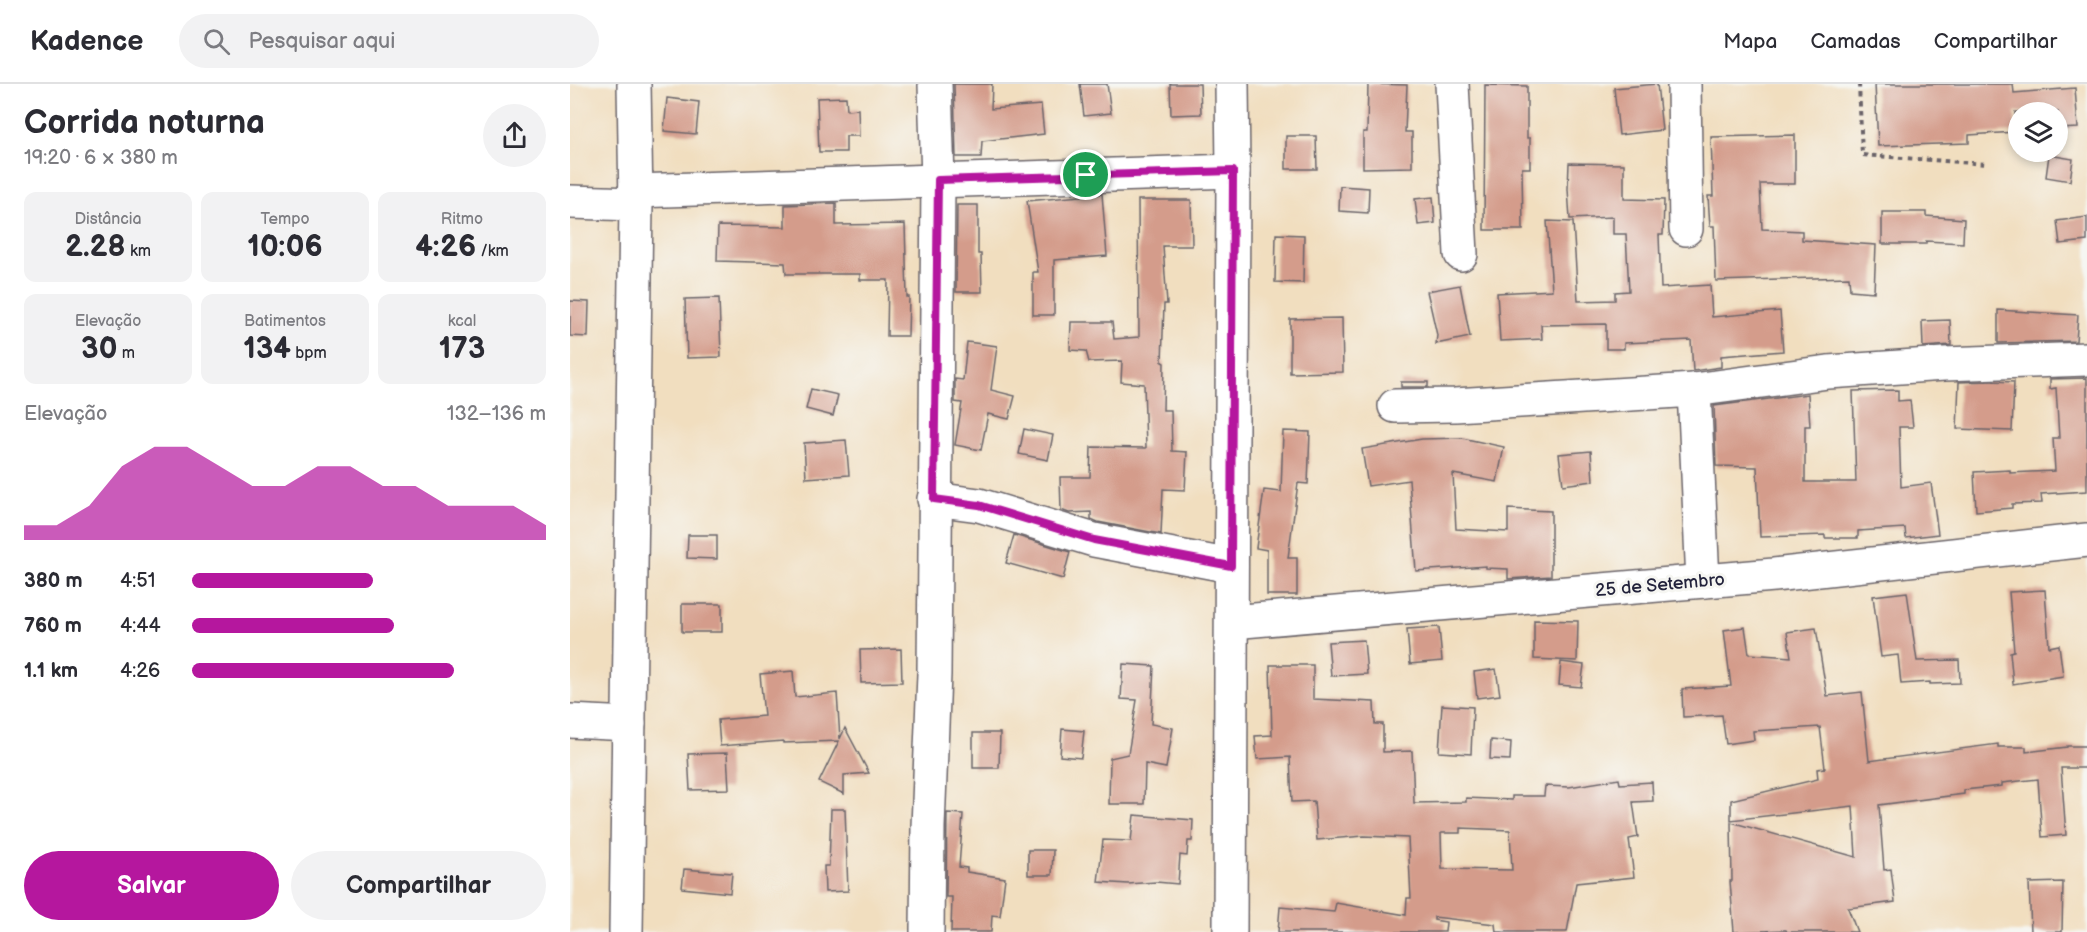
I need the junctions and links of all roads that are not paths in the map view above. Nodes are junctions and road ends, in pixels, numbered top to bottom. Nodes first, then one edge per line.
1 (634, 84) edge
2 (934, 84) edge
3 (1232, 84) edge
4 (1452, 84) edge
5 (1684, 84) edge
6 (1233, 171) junction
7 (938, 180) junction
8 (635, 197) junction
9 (570, 202) edge
10 (1686, 230) dead end
11 (1461, 254) dead end
12 (2087, 359) edge
13 (1694, 390) junction
14 (1395, 406) dead end
15 (934, 499) junction
16 (2087, 540) edge
17 (1231, 566) junction
18 (1703, 581) junction
19 (1232, 622) junction
20 (570, 721) edge
21 (629, 724) junction
22 (626, 932) edge
23 (927, 932) edge
24 (1230, 932) edge

1 - 8 street
2 - 7 street
3 - 6 street
4 - 11 street
5 - 10 street
6 - 7 street
6 - 17 street
7 - 8 street
7 - 15 street
8 - 9 street
8 - 21 street
12 - 13 street
13 - 14 street
13 - 18 street
15 - 17 street
15 - 23 street
16 - 18 street, 25 de Setembro
17 - 19 street
18 - 19 street, 25 de Setembro
19 - 24 street
20 - 21 street
21 - 22 street

